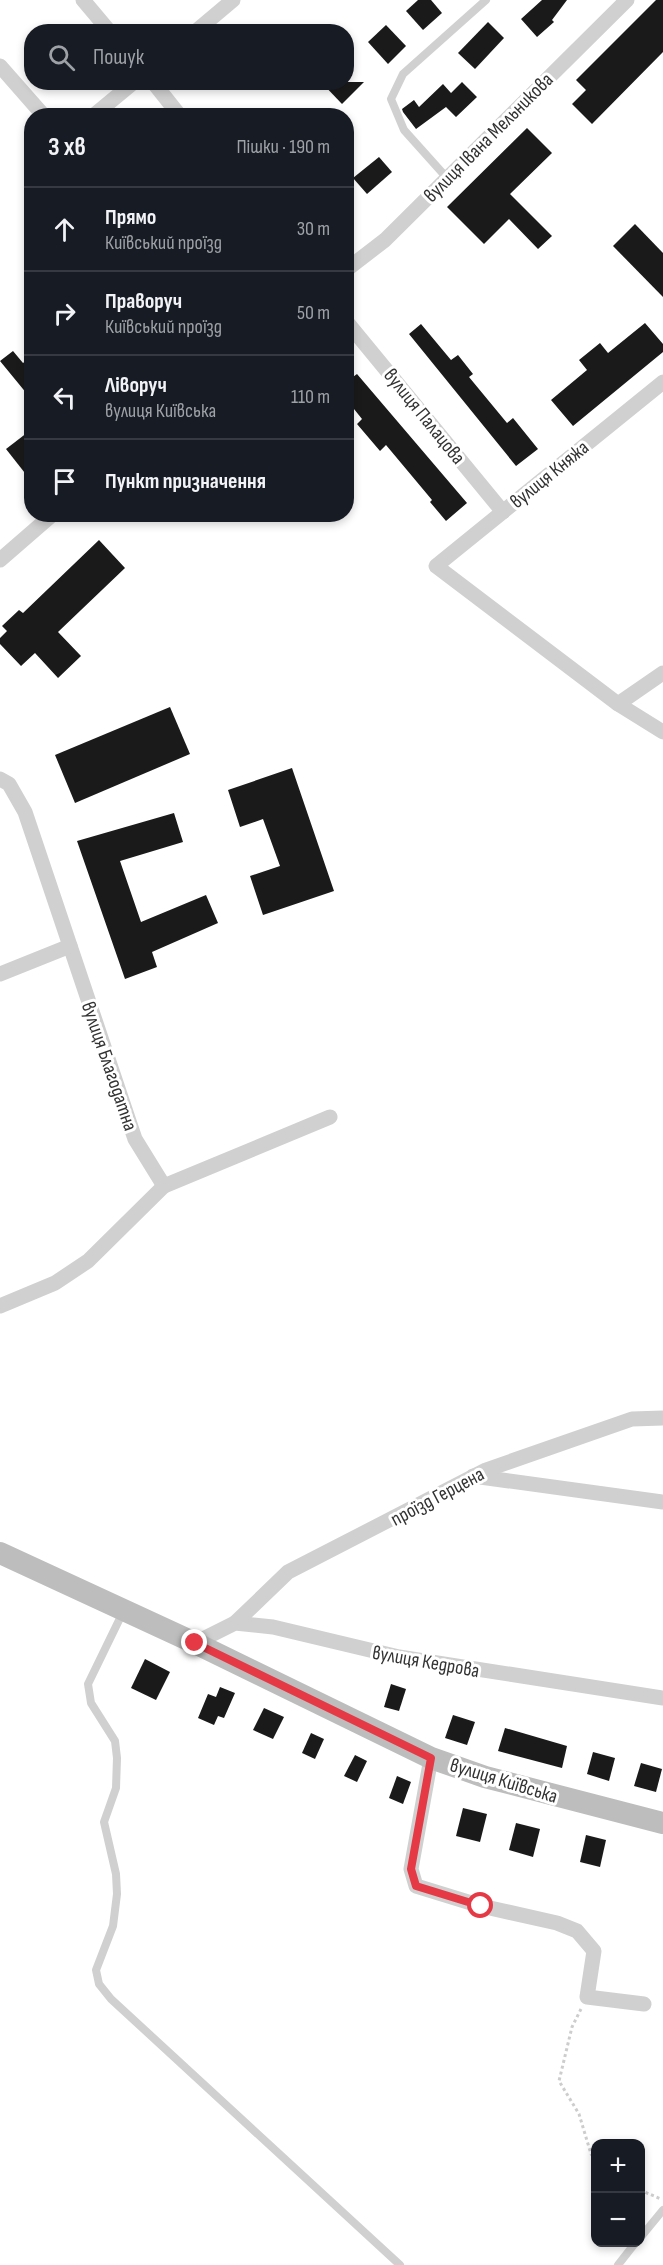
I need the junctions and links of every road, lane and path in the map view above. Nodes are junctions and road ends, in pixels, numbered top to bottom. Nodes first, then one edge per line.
1 (82, 0) edge
2 (233, 0) edge
3 (486, 0) edge
4 (627, 0) edge
5 (103, 24) edge
6 (204, 24) edge
7 (0, 66) edge
8 (124, 90) edge
9 (159, 90) edge
10 (37, 108) edge
11 (103, 108) edge
12 (174, 108) edge
13 (447, 177) junction
14 (354, 264) edge
15 (354, 331) edge
16 (663, 382) edge
17 (503, 512) junction
18 (44, 522) edge
19 (0, 560) edge
20 (663, 673) edge
21 (618, 704) junction
22 (663, 732) edge
23 (0, 779) edge
24 (70, 946) junction
25 (0, 974) edge
26 (330, 1117) dead end
27 (164, 1186) junction
28 (0, 1306) edge
29 (663, 1418) edge
30 (474, 1476) junction
31 (663, 1502) edge
32 (0, 1553) edge
33 (124, 1611) junction
34 (235, 1623) junction
35 (195, 1643) junction
36 (663, 1698) edge
37 (431, 1758) junction
38 (663, 1823) edge
39 (587, 1997) junction
40 (644, 2004) dead end
41 (591, 2154) edge
42 (645, 2192) edge
43 (663, 2200) edge
44 (663, 2210) edge
45 (645, 2232) edge
46 (632, 2247) edge
47 (400, 2265) edge
48 (618, 2265) edge

1 - 5 street
2 - 6 street
3 - 13 lane
4 - 13 street, вулиця Івана Мельникова
7 - 10 street
8 - 11 street
9 - 12 street
13 - 14 street, вулиця Івана Мельникова
15 - 17 street, вулиця Палацова
16 - 17 street, вулиця Княжа
17 - 21 street, вулиця Княжа
18 - 19 street
20 - 21 street
21 - 22 street
23 - 24 street, вулиця Благодатна
24 - 25 street
24 - 27 street, вулиця Благодатна
26 - 27 street
27 - 28 street
29 - 30 street, проїзд Герцена
30 - 31 street
30 - 34 street, проїзд Герцена
32 - 33 main road, вулиця Київська
33 - 35 main road, вулиця Київська
33 - 47 lane
34 - 35 street
34 - 36 street, вулиця Кедрова
35 - 37 main road, вулиця Київська
37 - 38 main road, вулиця Київська
37 - 39 street
39 - 40 street
39 - 41 path
42 - 43 path
44 - 45 lane
46 - 48 lane

